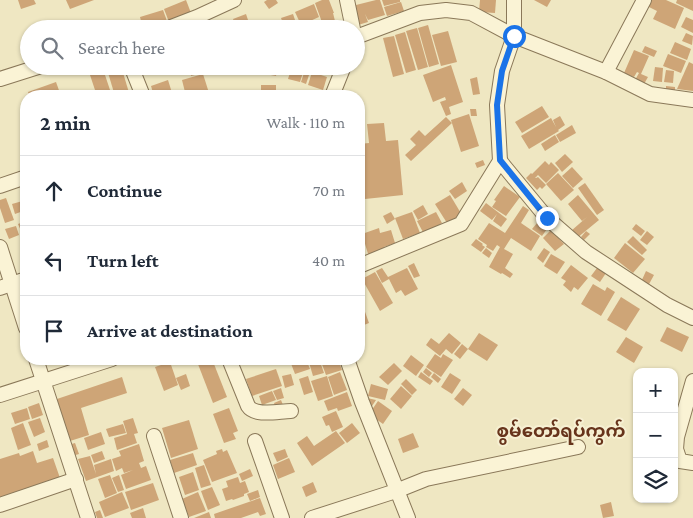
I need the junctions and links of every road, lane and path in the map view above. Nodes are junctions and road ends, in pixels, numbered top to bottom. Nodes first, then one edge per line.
1 (234, 0) edge
2 (347, 0) edge
3 (514, 0) edge
4 (644, 0) edge
5 (445, 5) edge
6 (189, 20) edge
7 (352, 20) edge
8 (365, 33) edge
9 (514, 36) junction
10 (606, 72) junction
11 (20, 73) edge
12 (135, 75) edge
13 (340, 75) edge
14 (0, 79) edge
15 (141, 90) edge
16 (334, 90) edge
17 (693, 100) edge
18 (500, 160) junction
19 (20, 179) edge
20 (0, 186) edge
21 (0, 247) edge
22 (365, 264) edge
23 (20, 281) edge
24 (6, 286) edge
25 (20, 315) edge
26 (693, 318) edge
27 (38, 365) edge
28 (93, 365) edge
29 (231, 365) edge
30 (349, 365) edge
31 (44, 381) junction
32 (693, 381) edge
33 (0, 395) edge
34 (291, 411) dead end
35 (154, 436) dead end
36 (256, 441) dead end
37 (578, 447) dead end
38 (693, 463) edge
39 (76, 479) junction
40 (396, 491) junction
41 (0, 505) edge
42 (88, 518) edge
43 (181, 518) edge
44 (282, 518) edge
45 (312, 518) edge
46 (408, 518) edge

1 - 6 street
2 - 7 street
3 - 9 street
4 - 10 street
5 - 8 street
5 - 9 street
9 - 10 street
9 - 18 street
10 - 17 street
11 - 14 street
12 - 15 street
13 - 16 street
18 - 22 street
18 - 26 street
19 - 20 street
21 - 24 street
23 - 24 street
24 - 25 street
27 - 31 street
28 - 31 street
29 - 34 street
30 - 40 street
31 - 33 street
31 - 39 street
32 - 38 street
35 - 43 street
36 - 44 street
37 - 40 street
39 - 41 street
39 - 42 street
40 - 45 street
40 - 46 street

